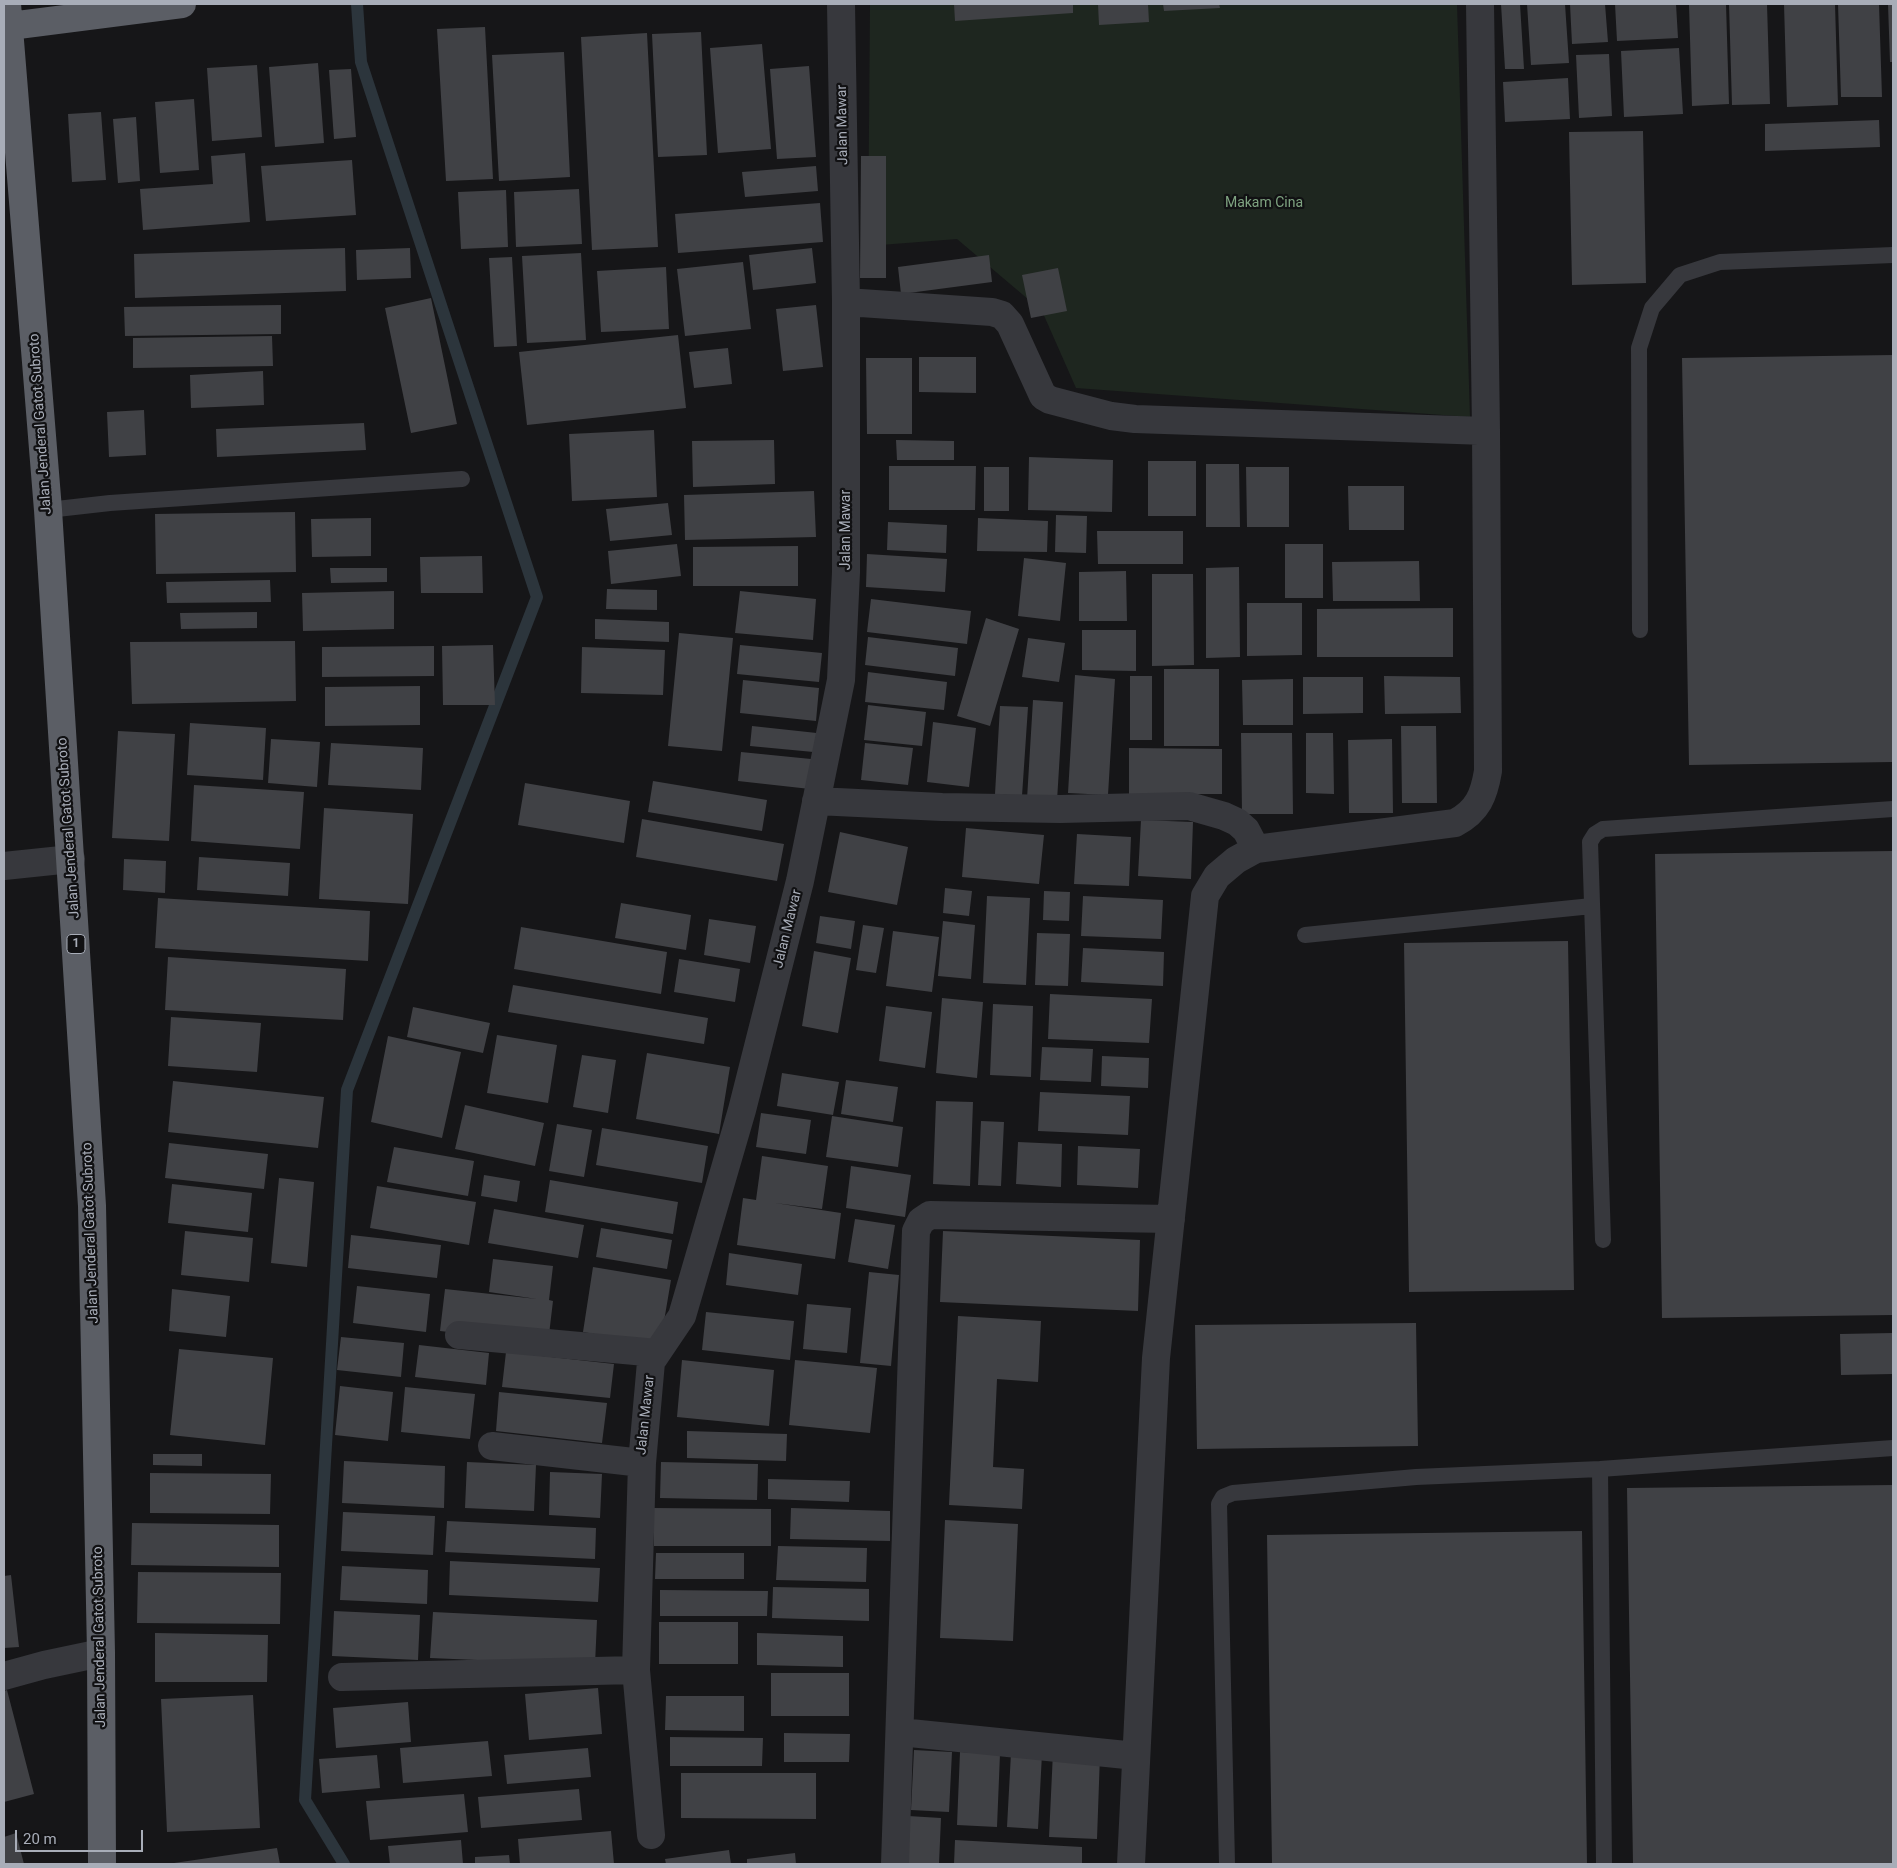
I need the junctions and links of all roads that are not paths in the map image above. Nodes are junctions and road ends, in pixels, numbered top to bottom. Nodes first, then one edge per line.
1 (182, 4) edge
2 (841, 4) edge
3 (1480, 4) edge
4 (8, 15) edge
5 (1893, 254) edge
6 (846, 302) junction
7 (1486, 431) junction
8 (462, 479) dead end
9 (48, 510) junction
10 (1640, 630) dead end
11 (816, 802) junction
12 (1893, 809) edge
13 (1256, 849) junction
14 (71, 859) junction
15 (4, 866) edge
16 (1592, 906) junction
17 (1306, 935) dead end
18 (1171, 1219) junction
19 (1603, 1240) dead end
20 (459, 1335) dead end
21 (657, 1353) junction
22 (492, 1446) dead end
23 (1893, 1448) edge
24 (642, 1463) junction
25 (1600, 1469) junction
26 (101, 1653) junction
27 (636, 1670) junction
28 (4, 1676) edge
29 (342, 1677) dead end
30 (900, 1732) junction
31 (1136, 1756) junction
32 (651, 1836) dead end
33 (102, 1864) edge
34 (895, 1864) edge
35 (1131, 1864) edge
36 (1227, 1864) edge
37 (1604, 1864) edge

1 - 4 highway, 1
2 - 6 street, Jalan Mawar
3 - 7 street
4 - 9 highway, Jalan Jenderal Gatot Subroto / 1
5 - 10 lane
6 - 7 street
6 - 11 street, Jalan Mawar
7 - 13 street
8 - 9 lane
9 - 14 highway, Jalan Jenderal Gatot Subroto / 1
11 - 13 street
11 - 21 street, Jalan Mawar
12 - 16 lane
13 - 18 street
14 - 15 street
14 - 26 highway, Jalan Jenderal Gatot Subroto / 1
16 - 17 lane
16 - 19 lane
18 - 30 street
18 - 31 street
20 - 21 street
21 - 24 street, Jalan Mawar
22 - 24 street
23 - 25 lane
24 - 27 street, Jalan Mawar
25 - 36 lane
25 - 37 lane
26 - 28 street
26 - 33 highway, Jalan Jenderal Gatot Subroto / 1
27 - 29 street
27 - 32 street, Jalan Mawar
30 - 31 street
30 - 34 street
31 - 35 street

